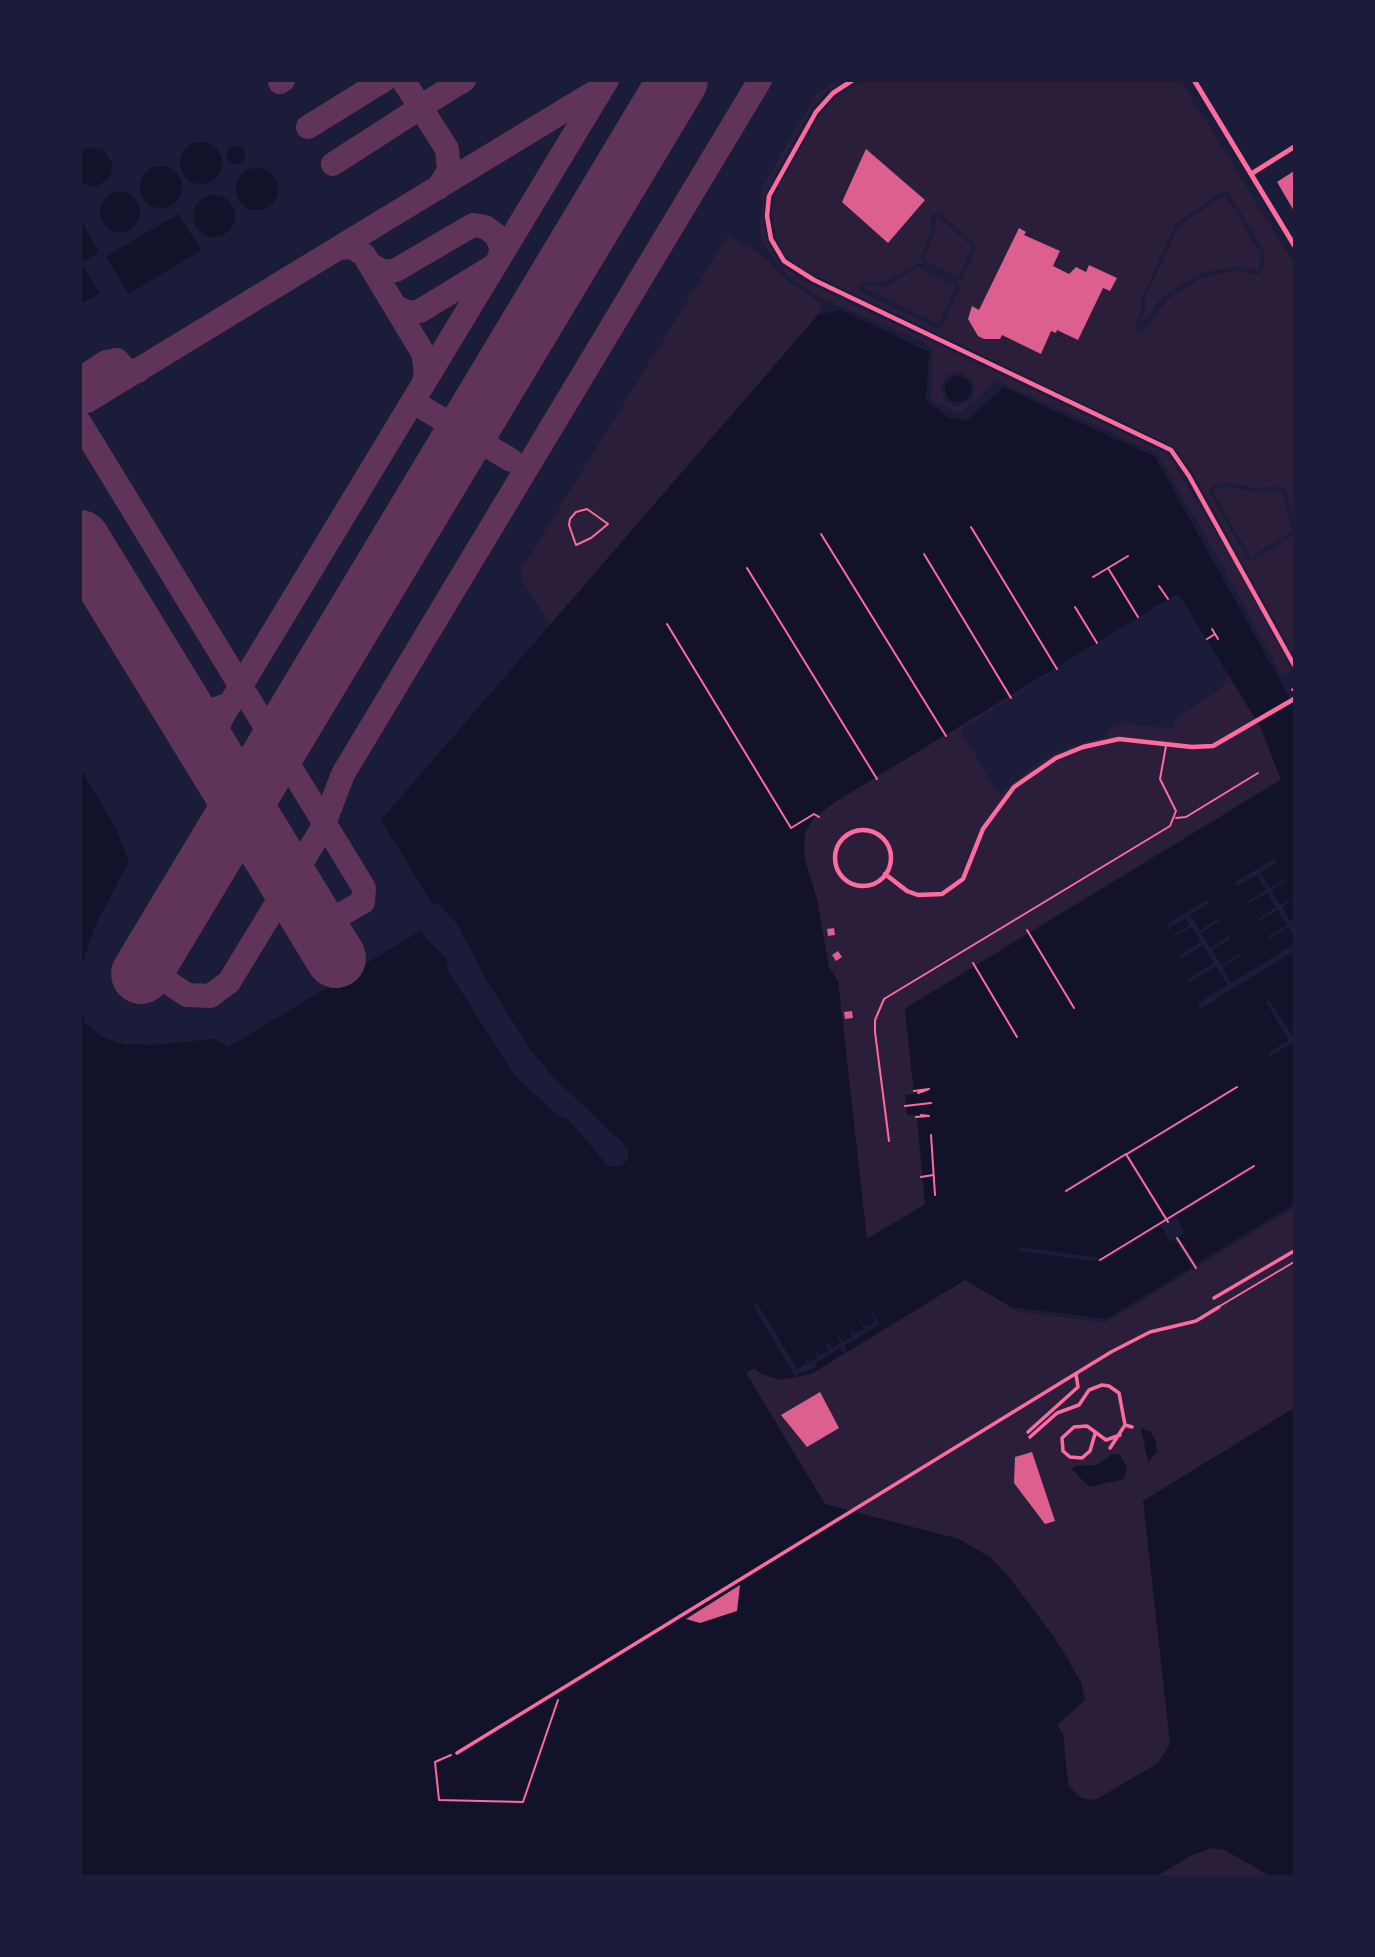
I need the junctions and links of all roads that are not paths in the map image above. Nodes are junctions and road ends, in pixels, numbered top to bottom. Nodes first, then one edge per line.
1 (853, 80) edge
2 (1197, 81) edge
3 (1294, 147) edge
4 (1251, 174) junction
5 (1294, 245) edge
6 (576, 545) joint
7 (1294, 666) edge
8 (1294, 699) edge
9 (1166, 743) junction
10 (1258, 773) dead end
11 (1175, 818) junction
12 (885, 874) junction
13 (889, 1141) dead end
14 (1294, 1251) edge
15 (1294, 1262) edge
16 (1214, 1298) dead end
17 (1219, 1307) joint
18 (1076, 1374) junction
19 (1125, 1425) junction
20 (1132, 1427) dead end
21 (1095, 1434) junction
22 (1120, 1435) junction
23 (1110, 1448) dead end
24 (457, 1752) road end

1 - 7 street
2 - 4 street
3 - 4 street
4 - 5 street
6 - 6 lane
8 - 9 street
9 - 11 lane
9 - 12 street
10 - 11 lane
11 - 13 lane
12 - 12 street
14 - 16 street
15 - 17 lane
17 - 18 street
18 - 19 street
18 - 24 street
19 - 20 street
19 - 22 street
21 - 21 street
21 - 22 street
22 - 23 street

